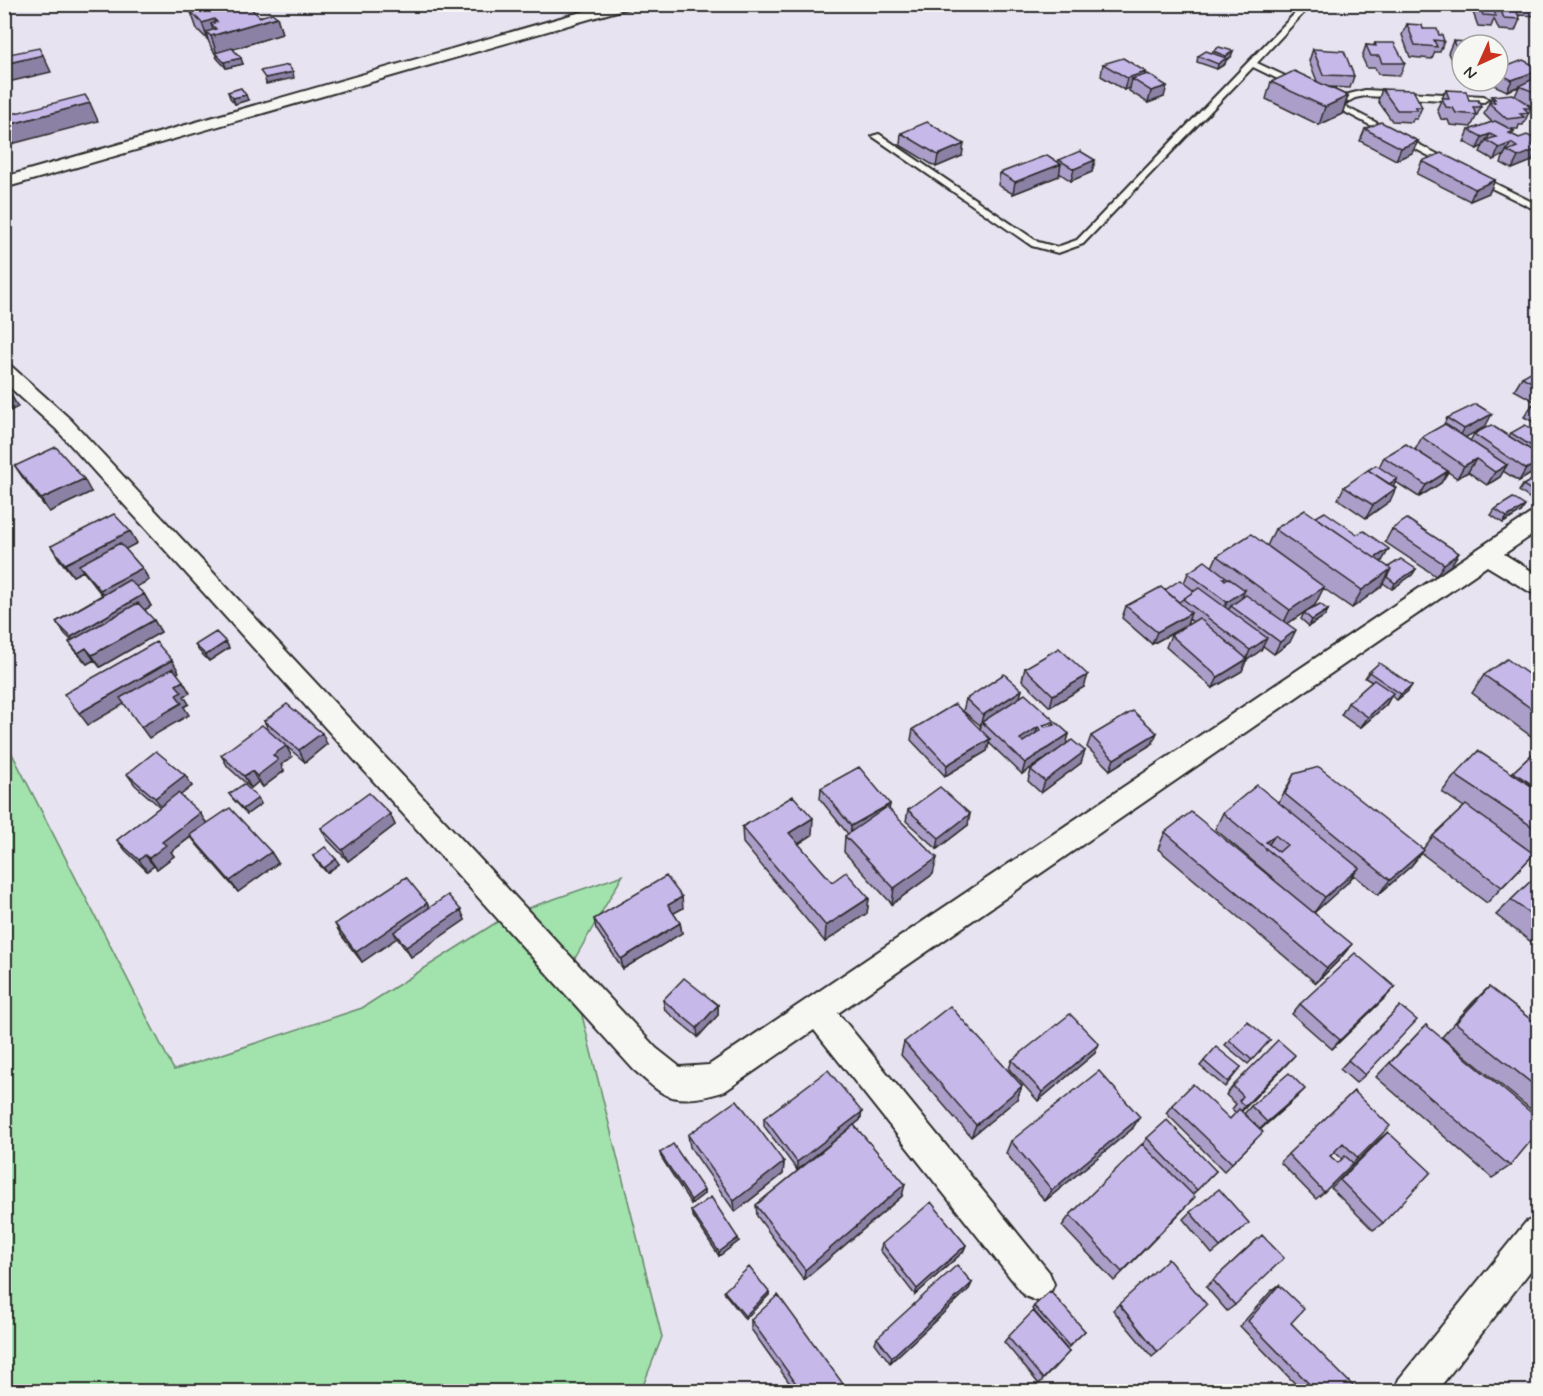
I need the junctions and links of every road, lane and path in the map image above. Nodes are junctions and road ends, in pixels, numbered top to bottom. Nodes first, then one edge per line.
1 (626, 4) edge
2 (1309, 4) edge
3 (1251, 63) junction
4 (1304, 89) edge
5 (1315, 94) edge
6 (1484, 99) dead end
7 (1336, 105) junction
8 (876, 136) dead end
9 (1457, 168) edge
10 (1467, 172) edge
11 (4, 183) edge
12 (1539, 208) edge
13 (4, 370) edge
14 (1539, 520) edge
15 (1489, 556) junction
16 (1539, 586) edge
17 (817, 1010) junction
18 (1539, 1234) edge
19 (1037, 1284) dead end
20 (1412, 1392) edge

1 - 11 street
2 - 3 lane
3 - 4 lane
3 - 8 lane
5 - 7 lane
6 - 7 lane
7 - 9 lane
10 - 12 lane
13 - 17 street
14 - 15 street
15 - 16 street
15 - 17 street
17 - 19 street
18 - 20 street

